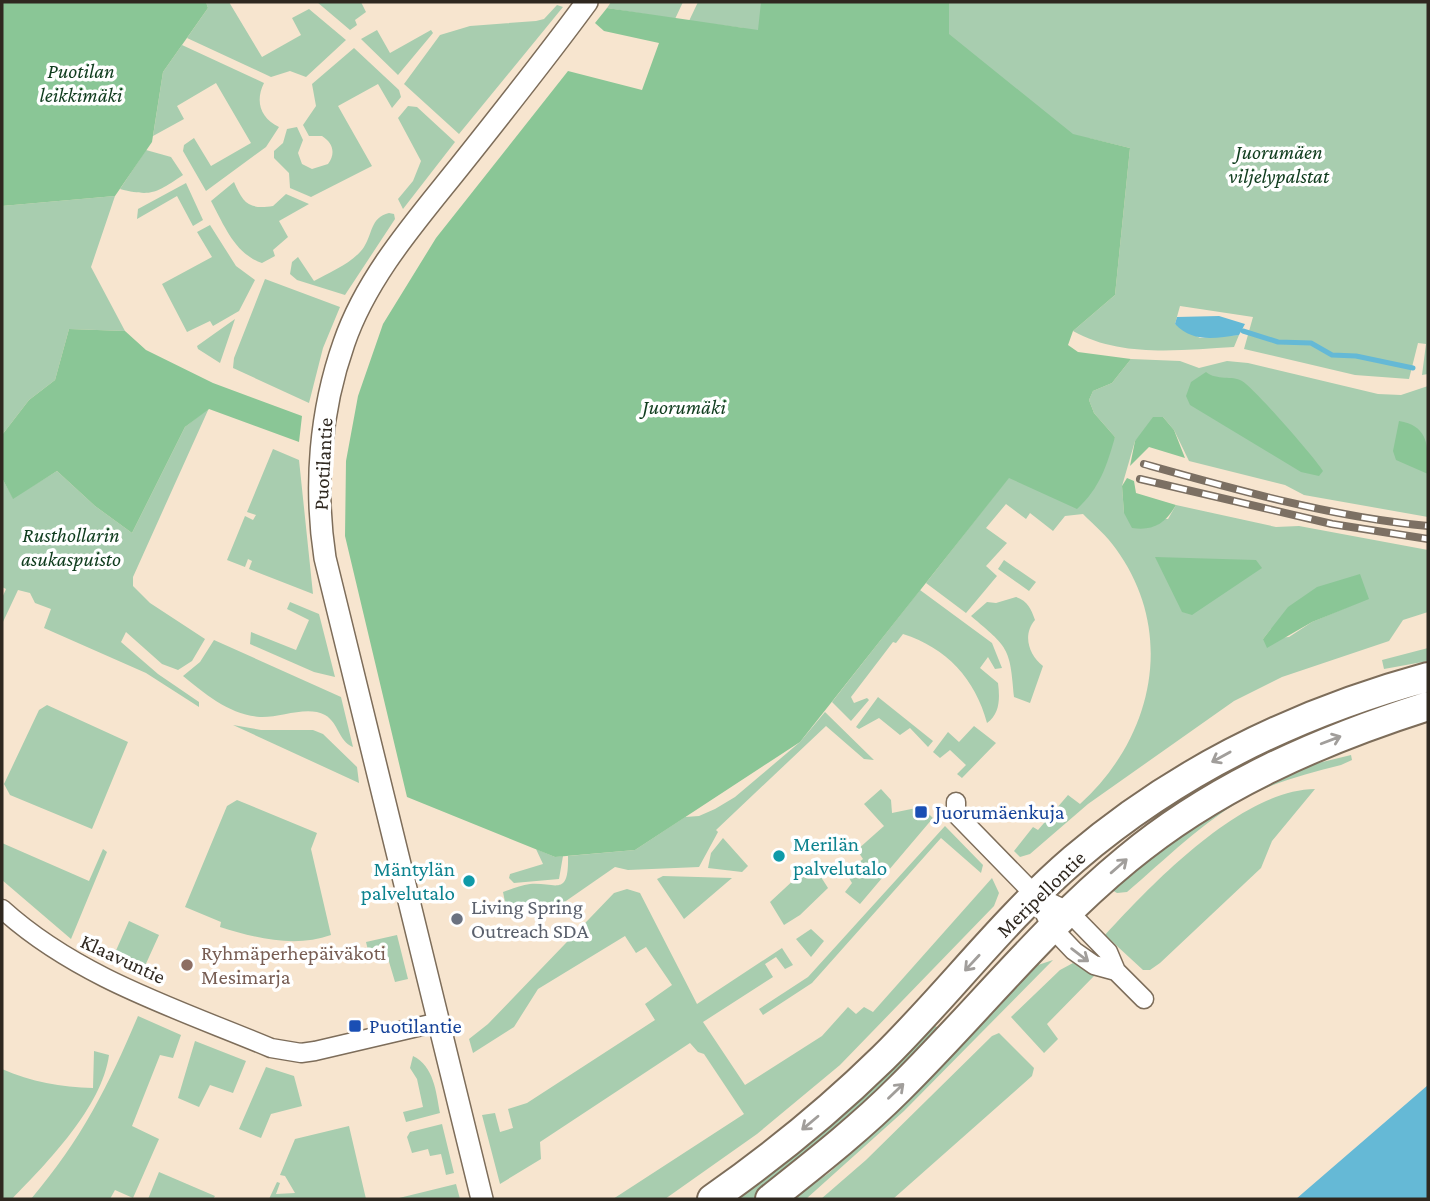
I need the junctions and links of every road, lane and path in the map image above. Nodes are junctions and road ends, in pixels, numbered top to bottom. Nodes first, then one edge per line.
1 (587, 2) edge
2 (1428, 677) edge
3 (1428, 706) edge
4 (956, 808) dead end
5 (1036, 896) junction
6 (2, 909) edge
7 (1060, 920) junction
8 (1144, 999) dead end
9 (439, 1022) junction
10 (482, 1199) edge
11 (712, 1199) edge
12 (770, 1199) edge

1 - 9 street, Puotilantie
2 -> 5 main road, Meripellontie
7 -> 3 main road, Meripellontie
4 - 5 street
5 - 7 street
5 -> 11 main road, Meripellontie
6 - 9 street, Klaavuntie
7 - 8 street
12 -> 7 main road, Meripellontie
9 - 10 street, Puotilantie

